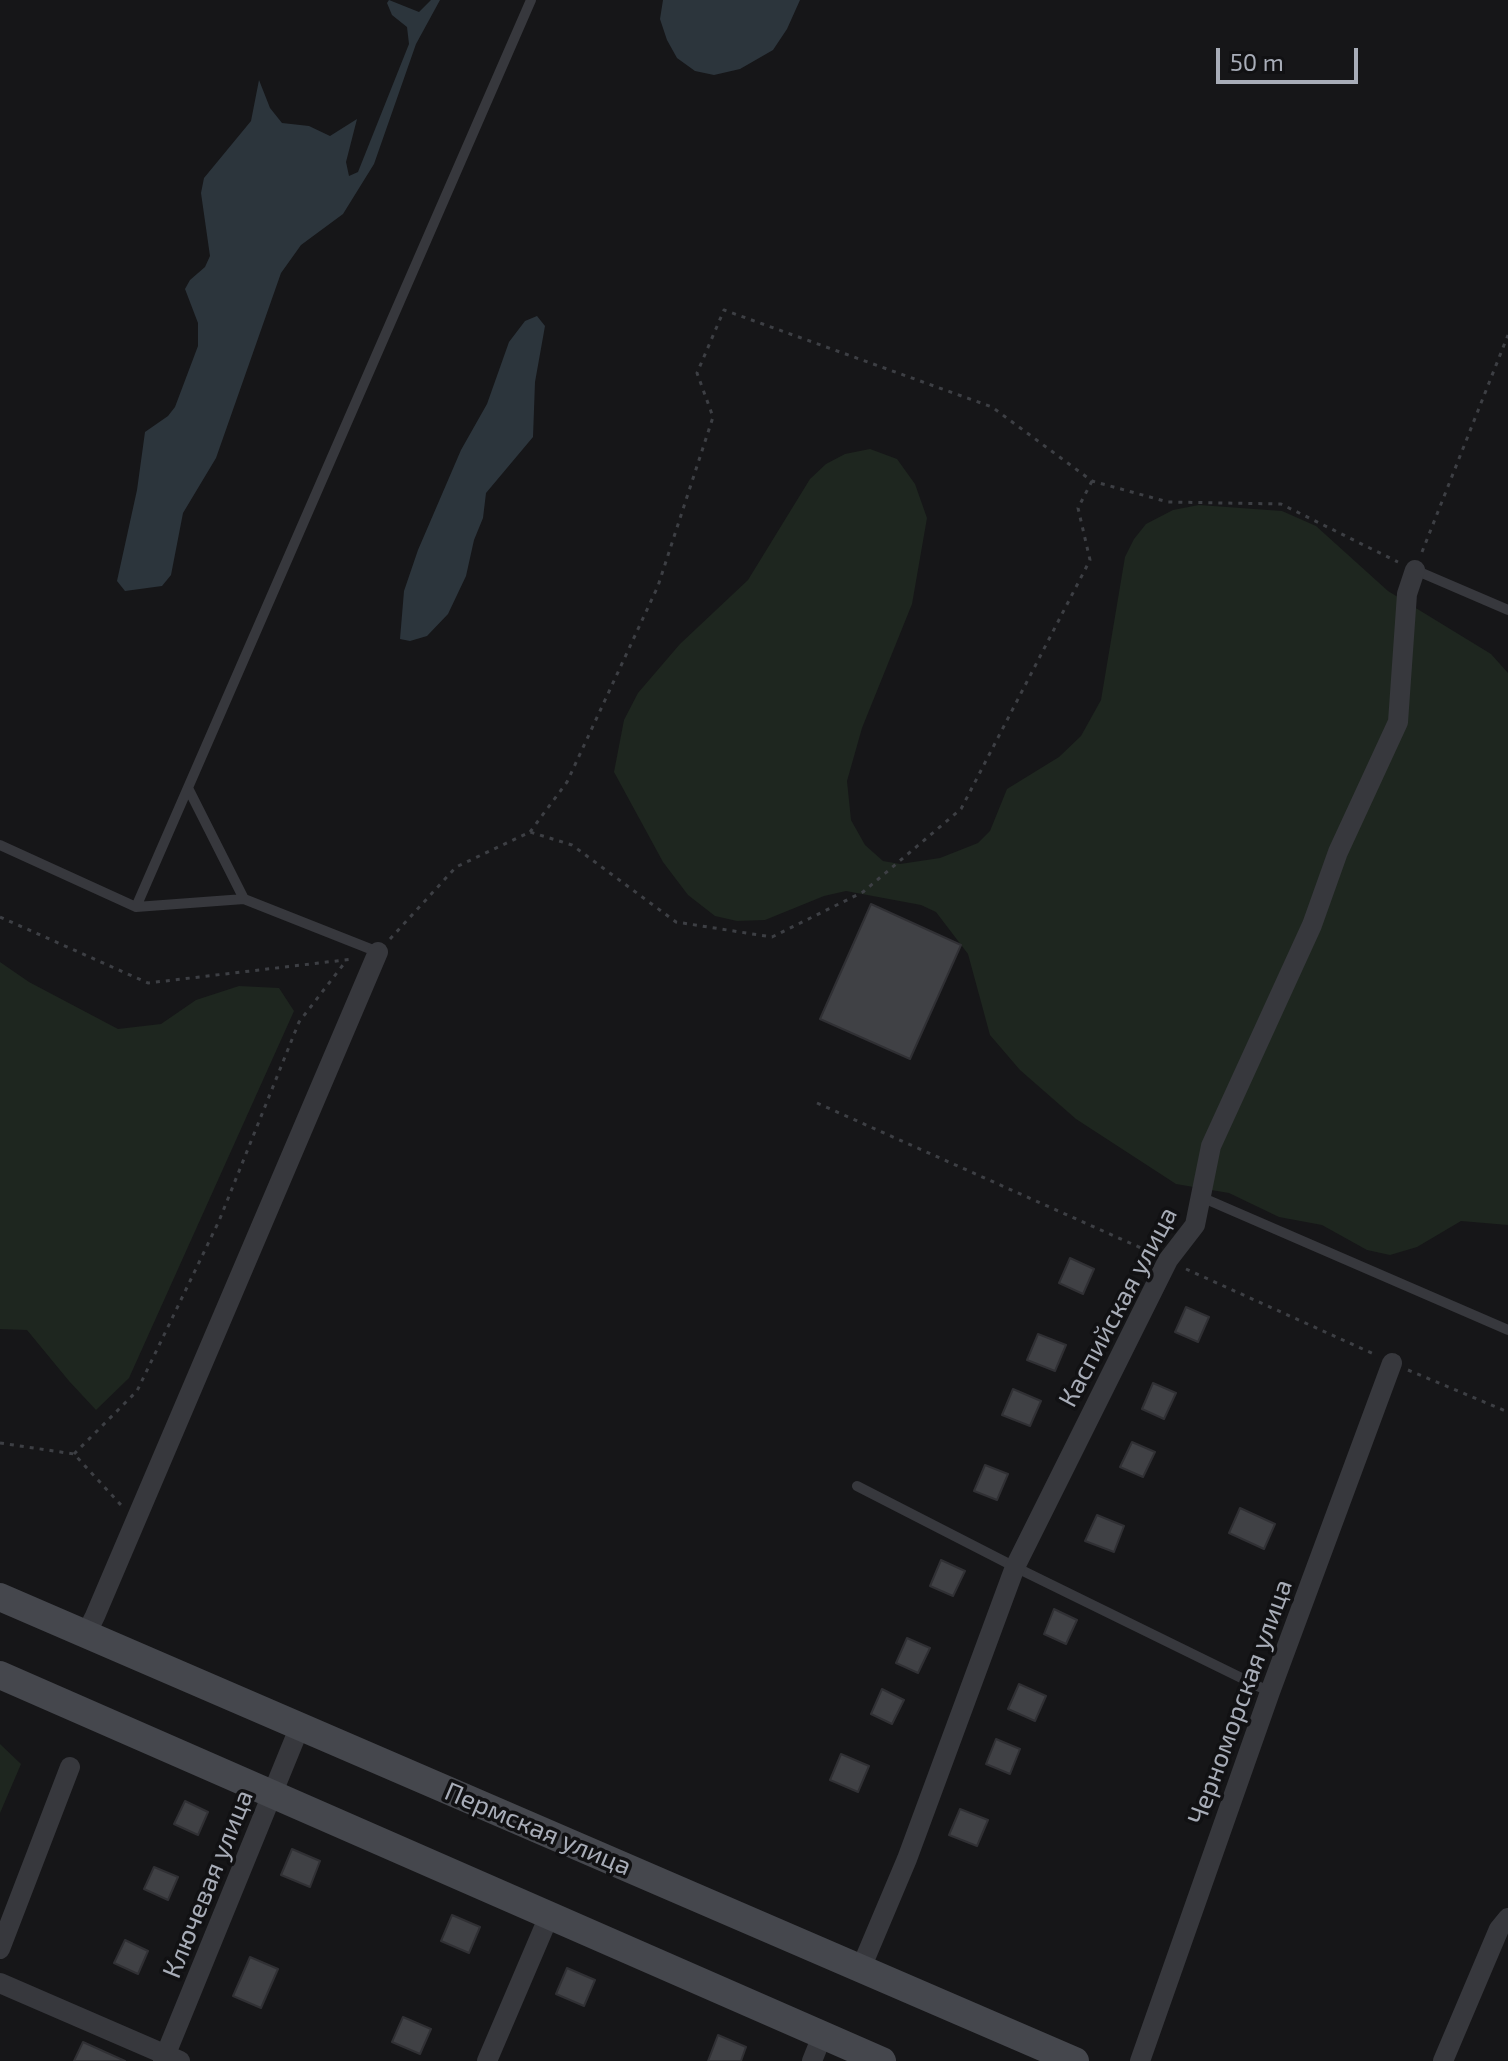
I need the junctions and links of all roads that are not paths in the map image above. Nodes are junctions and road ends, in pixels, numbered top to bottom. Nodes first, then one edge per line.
1 (531, 0) edge
2 (1415, 570) joint
3 (1508, 610) edge
4 (188, 788) junction
5 (0, 845) edge
6 (244, 899) junction
7 (136, 907) junction
8 (378, 952) joint
9 (1201, 1197) junction
10 (1508, 1330) edge
11 (1392, 1363) dead end
12 (857, 1486) dead end
13 (1015, 1567) junction
14 (0, 1597) edge
15 (86, 1634) junction
16 (0, 1675) edge
17 (1270, 1692) junction
18 (300, 1726) junction
19 (70, 1767) dead end
20 (272, 1795) junction
21 (549, 1916) junction
22 (1508, 1918) edge
23 (0, 1949) edge
24 (861, 1968) junction
25 (0, 1983) edge
26 (817, 2048) edge
27 (170, 2059) edge
28 (487, 2061) edge
29 (882, 2061) edge
30 (1075, 2061) edge
31 (1140, 2061) edge
32 (1443, 2061) edge

1 - 4 lane
2 - 3 lane
2 - 9 street, Каспийская улица
4 - 6 lane
4 - 7 lane
5 - 7 lane
6 - 7 lane
6 - 8 lane
8 - 15 street
9 - 10 lane
9 - 13 street, Каспийская улица
11 - 17 street, Черноморская улица
12 - 13 lane
13 - 17 lane
13 - 24 street, Каспийская улица
14 - 15 street, Пермская улица
15 - 18 street, Пермская улица
16 - 20 street
17 - 31 street, Черноморская улица
18 - 20 street, Ключевая улица
18 - 24 street, Пермская улица
19 - 23 street
20 - 21 street
20 - 27 street, Ключевая улица
21 - 26 street
21 - 28 street
22 - 32 street
24 - 30 street, Пермская улица
25 - 27 street
26 - 29 street

